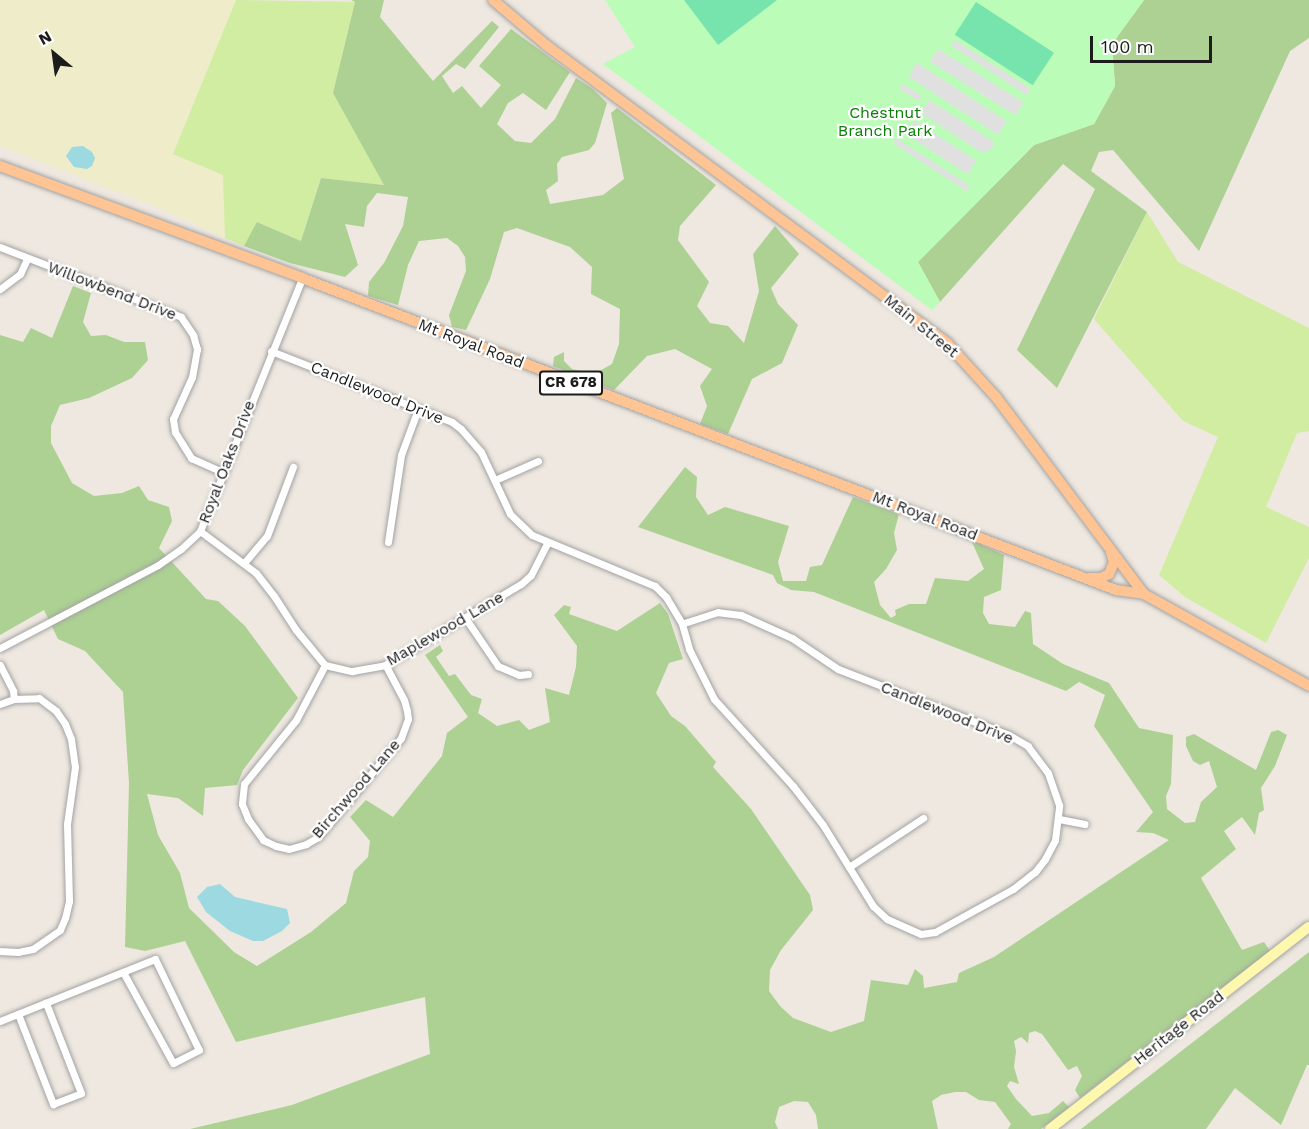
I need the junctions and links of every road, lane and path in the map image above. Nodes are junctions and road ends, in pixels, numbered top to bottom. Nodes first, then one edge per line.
1 (493, 0) edge
2 (0, 166) edge
3 (0, 247) edge
4 (27, 259) junction
5 (302, 278) junction
6 (0, 289) edge
7 (272, 351) junction
8 (418, 409) junction
9 (538, 461) dead end
10 (293, 467) dead end
11 (224, 473) junction
12 (495, 480) junction
13 (200, 531) junction
14 (1100, 533) junction
15 (388, 542) dead end
16 (548, 543) junction
17 (244, 563) junction
18 (1081, 576) junction
19 (1144, 594) junction
20 (465, 619) junction
21 (682, 624) junction
22 (0, 648) edge
23 (385, 664) junction
24 (0, 665) edge
25 (325, 665) junction
26 (528, 674) dead end
27 (1309, 686) edge
28 (14, 699) junction
29 (0, 705) edge
30 (923, 818) dead end
31 (1059, 819) junction
32 (1085, 824) dead end
33 (849, 867) junction
34 (1309, 927) edge
35 (0, 951) edge
36 (123, 972) junction
37 (46, 1003) junction
38 (18, 1014) junction
39 (0, 1021) edge
40 (1050, 1129) edge

1 - 14 main road, Main Street
2 - 5 main road, Mt Royal Road / CR 678
3 - 4 street, Willowbend Drive
4 - 6 street
4 - 11 street, Willowbend Drive
5 - 7 street, Royal Oaks Drive
5 - 18 main road, Mt Royal Road / CR 678
7 - 8 street, Candlewood Drive
7 - 11 street, Royal Oaks Drive
8 - 12 street, Candlewood Drive
8 - 15 street
9 - 12 street
10 - 17 street
11 - 13 street, Royal Oaks Drive
12 - 16 street, Candlewood Drive
13 - 17 street
13 - 22 street, Royal Oaks Drive
14 - 18 main road
14 - 19 main road, Main Street
16 - 20 street, Maplewood Lane
16 - 21 street, Candlewood Drive
17 - 25 street
18 - 19 main road, Mt Royal Road / CR 678
19 - 27 main road, Main Street
20 - 23 street, Maplewood Lane
20 - 26 street
21 - 31 street, Candlewood Drive
21 - 33 street, Candlewood Drive
23 - 25 street, Maplewood Lane
23 - 25 street, Birchwood Lane
24 - 28 street
28 - 29 street
28 - 35 street
30 - 33 street
31 - 32 street
31 - 33 street, Candlewood Drive
34 - 40 street, Heritage Road
36 - 36 street
36 - 37 street
37 - 38 street
37 - 38 street
38 - 39 street

